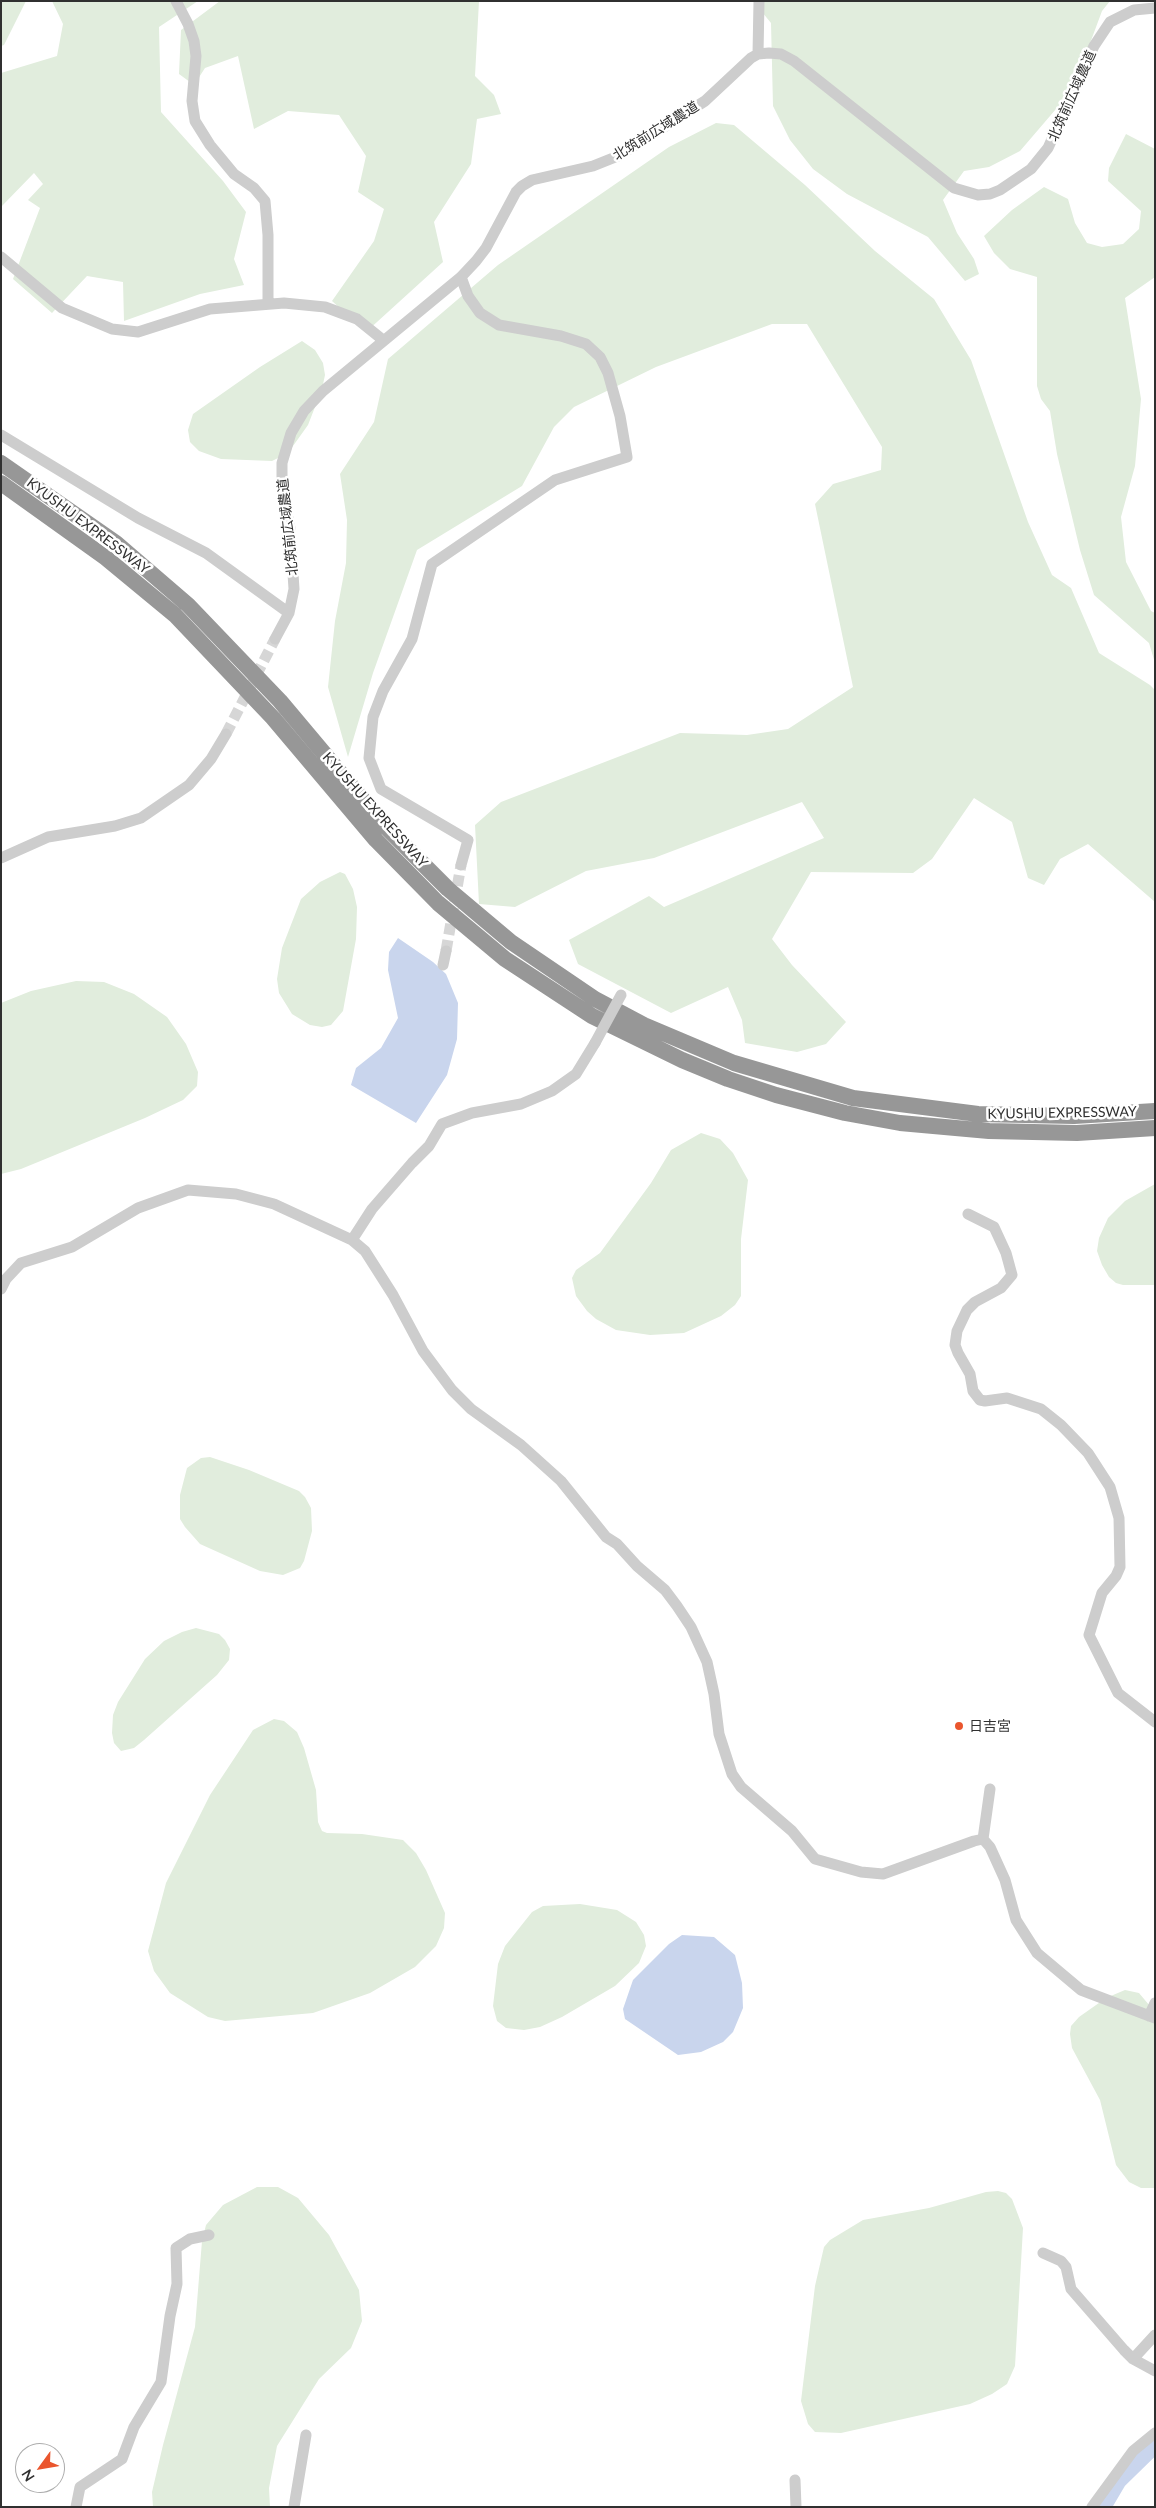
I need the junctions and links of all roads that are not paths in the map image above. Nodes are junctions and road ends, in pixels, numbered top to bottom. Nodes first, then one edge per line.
1 (176, 1) edge
2 (759, 1) edge
3 (1155, 8) edge
4 (758, 54) junction
5 (1, 257) edge
6 (461, 277) junction
7 (268, 303) junction
8 (383, 340) junction
9 (1, 436) edge
10 (1, 462) edge
11 (1, 483) edge
12 (288, 614) junction
13 (275, 639) tunnel mouth
14 (226, 734) tunnel mouth
15 (1, 858) edge
16 (461, 866) tunnel mouth
17 (446, 951) tunnel mouth
18 (443, 965) dead end
19 (621, 995) dead end
20 (1155, 1111) edge
21 (1155, 1128) edge
22 (968, 1214) dead end
23 (352, 1240) junction
24 (1, 1288) edge
25 (1155, 1722) edge
26 (990, 1789) dead end
27 (983, 1839) junction
28 (1155, 2003) edge
29 (1152, 2017) edge
30 (208, 2235) dead end
31 (1043, 2253) dead end
32 (1155, 2335) edge
33 (1133, 2359) junction
34 (1155, 2371) edge
35 (1155, 2433) edge
36 (306, 2435) dead end
37 (795, 2480) dead end
38 (76, 2507) edge
39 (294, 2507) edge
40 (796, 2507) edge
41 (1092, 2507) edge

1 - 7 street
2 - 4 street
3 - 4 street, 北筑前広域農道
4 - 6 street, 北筑前広域農道
5 - 7 street
6 - 8 street, 北筑前広域農道
6 - 16 street
7 - 8 street
8 - 12 street, 北筑前広域農道
9 - 12 street
10 - 20 highway, KYUSHU EXPRESSWAY
11 - 21 highway, KYUSHU EXPRESSWAY
12 - 13 street, 北筑前広域農道
14 - 15 street
17 - 18 street
19 - 23 street, bridge
22 - 25 street
23 - 24 street
23 - 27 street
26 - 27 street
27 - 29 street
28 - 29 street
30 - 38 street
31 - 33 street
32 - 33 street
33 - 34 street
35 - 41 street
36 - 39 street
37 - 40 street

